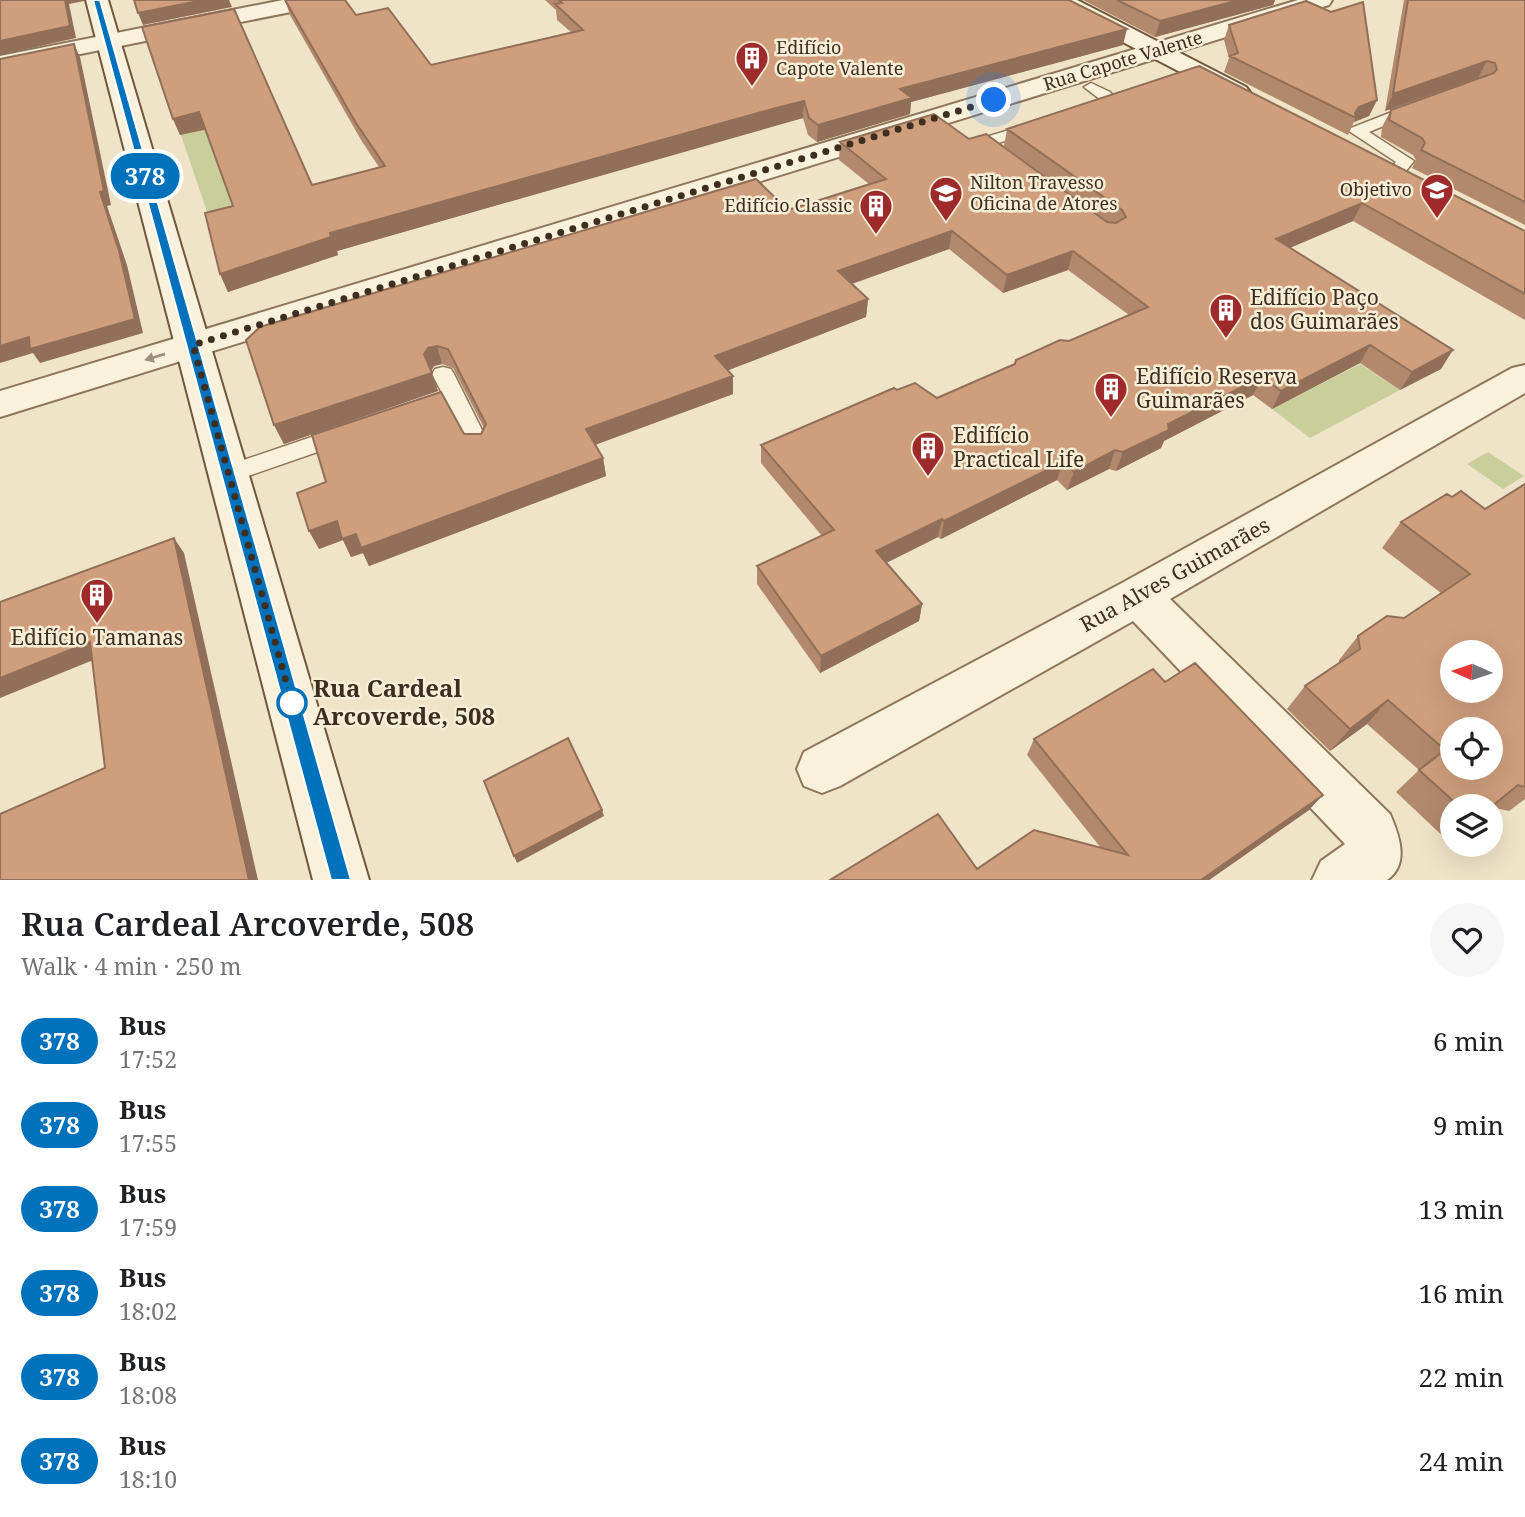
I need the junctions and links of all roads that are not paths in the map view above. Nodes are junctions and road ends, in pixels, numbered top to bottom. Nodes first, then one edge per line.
1 (97, 0) edge
2 (316, 0) edge
3 (1060, 0) edge
4 (1321, 0) edge
5 (108, 41) junction
6 (1158, 50) junction
7 (0, 63) edge
8 (1081, 82) junction
9 (1431, 102) edge
10 (1261, 104) edge
11 (1329, 139) edge
12 (1015, 167) edge
13 (1407, 179) joint
14 (193, 345) junction
15 (443, 374) edge
16 (1525, 377) edge
17 (454, 397) junction
18 (0, 404) edge
19 (390, 419) edge
20 (365, 427) edge
21 (478, 444) edge
22 (228, 474) junction
23 (1138, 596) junction
24 (822, 769) dead end
25 (341, 880) edge
26 (1340, 880) edge

1 - 5 street
2 - 5 street
3 - 6 street
4 - 6 street, Rua Capote Valente
5 - 7 street
5 - 14 street
6 - 8 street, Rua Capote Valente
6 - 10 street
8 - 12 lane
8 - 14 street, Rua Capote Valente
9 - 13 lane
11 - 13 street
14 -> 18 street, Rua Capote Valente
14 - 22 street
15 - 17 lane
16 - 23 street, Rua Alves Guimarães
17 - 19 lane
17 - 21 lane
20 - 22 lane
22 - 25 street
23 - 24 street, Rua Alves Guimarães
23 - 26 street

